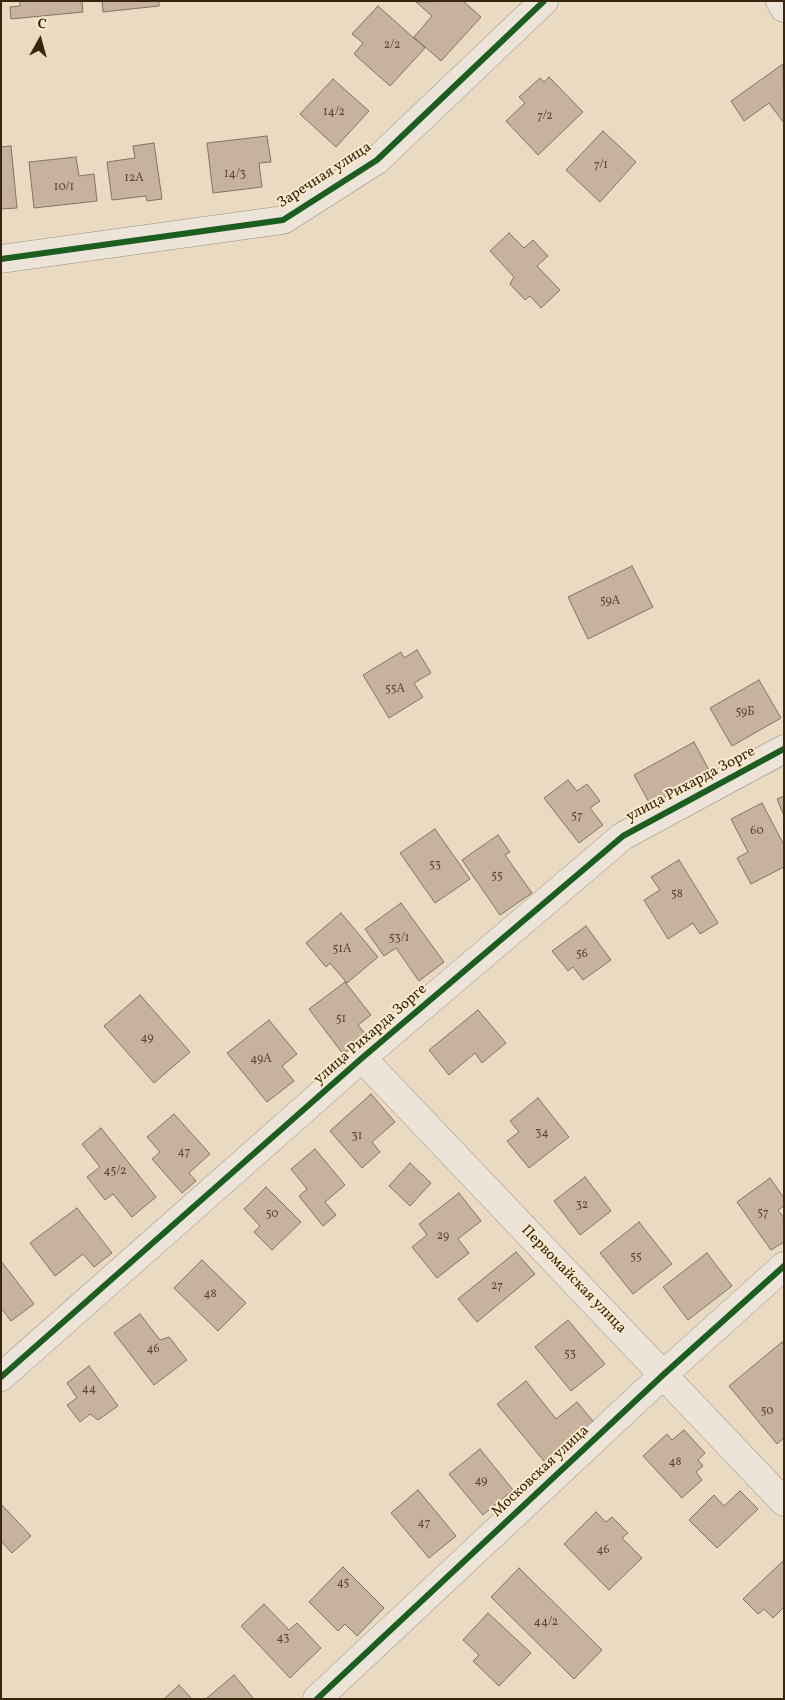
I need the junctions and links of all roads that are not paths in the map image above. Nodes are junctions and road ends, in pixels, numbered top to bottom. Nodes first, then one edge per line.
1 (544, 1) edge
2 (780, 1) edge
3 (784, 8) edge
4 (1, 259) edge
5 (784, 749) edge
6 (362, 1058) junction
7 (784, 1266) edge
8 (663, 1375) junction
9 (1, 1377) edge
10 (784, 1502) edge
11 (317, 1699) edge

1 - 4 street, Заречная улица
2 - 3 street
5 - 6 street, улица Рихарда Зорге
6 - 8 street, Первомайская улица
6 - 9 street, улица Рихарда Зорге
7 - 8 street, Московская улица
8 - 10 street, Первомайская улица
8 - 11 street, Московская улица

